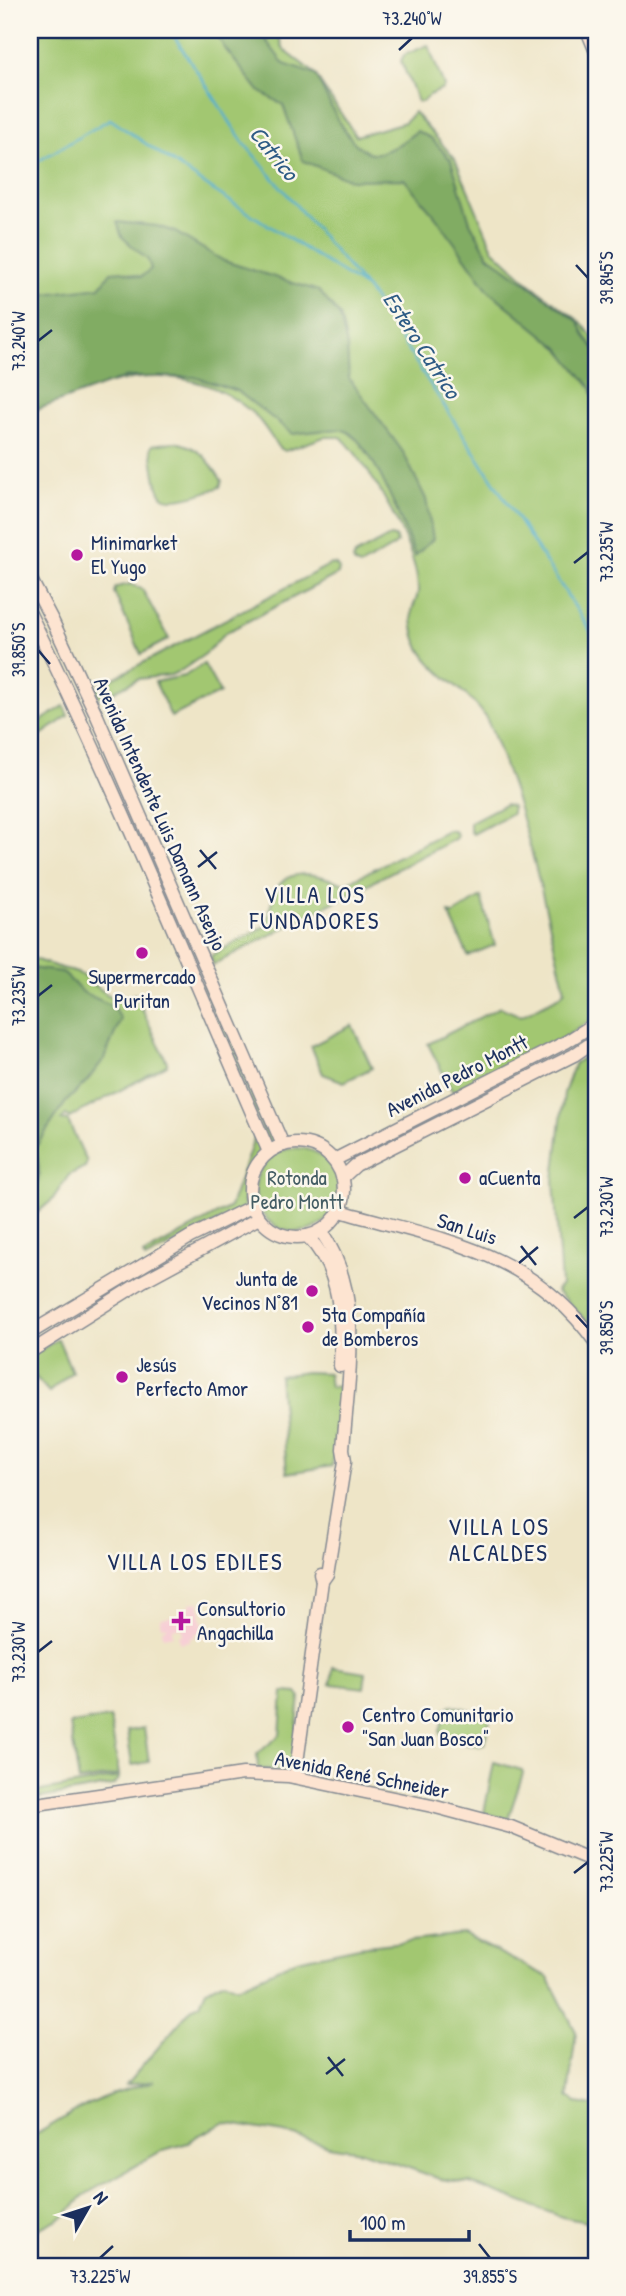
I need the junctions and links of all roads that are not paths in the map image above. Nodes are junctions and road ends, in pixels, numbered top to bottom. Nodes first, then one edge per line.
1 (587, 30) edge
2 (596, 52) edge
3 (30, 578) edge
4 (30, 614) edge
5 (596, 1023) edge
6 (596, 1040) edge
7 (283, 1145) junction
8 (269, 1152) junction
9 (334, 1160) junction
10 (343, 1177) junction
11 (256, 1212) junction
12 (340, 1212) junction
13 (321, 1231) junction
14 (307, 1236) junction
15 (30, 1334) edge
16 (596, 1343) edge
17 (30, 1352) edge
18 (344, 1366) junction
19 (295, 1777) junction
20 (30, 1805) edge
21 (596, 1862) edge

1 - 2 main road
3 - 7 main road, Avenida Intendente Luis Damann Asenjo
4 - 8 main road, Avenida Intendente Luis Damann Asenjo
5 - 9 main road, Avenida Pedro Montt
6 - 10 main road, Avenida Pedro Montt
7 - 8 main road
7 - 9 main road
8 - 11 main road
9 - 10 main road
10 - 12 main road
11 - 14 main road
11 - 15 main road
11 - 17 main road
12 - 13 main road
12 - 16 main road, San Luis
13 - 14 main road
13 - 18 main road
14 - 18 main road
18 - 19 main road
19 - 20 main road, Avenida René Schneider
19 - 21 main road, Avenida René Schneider

